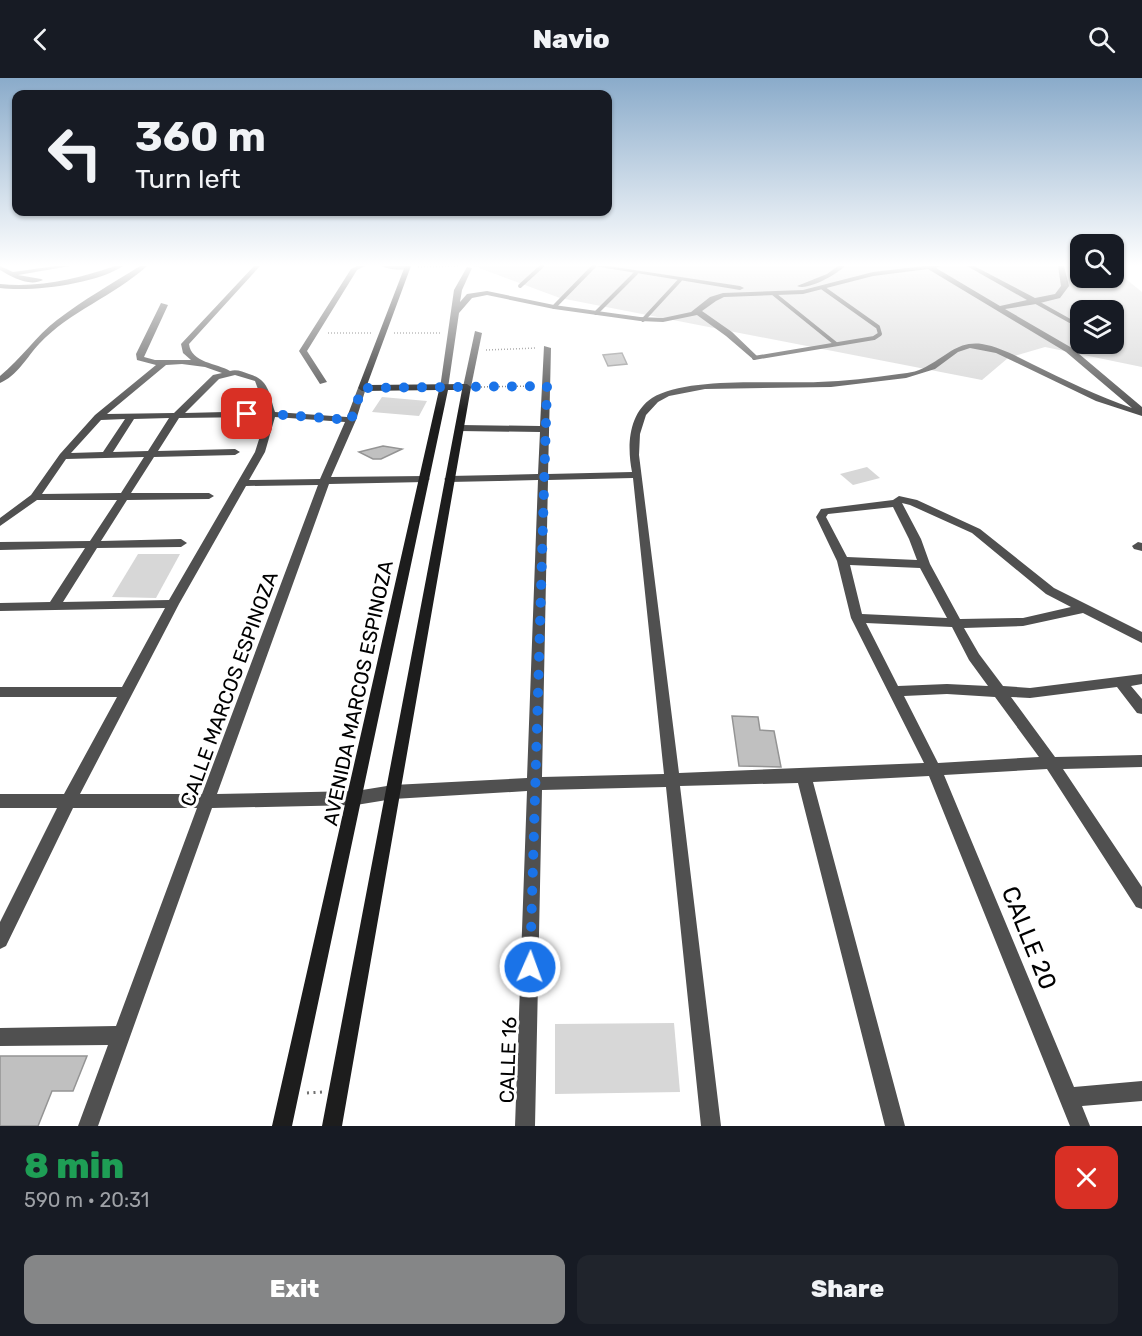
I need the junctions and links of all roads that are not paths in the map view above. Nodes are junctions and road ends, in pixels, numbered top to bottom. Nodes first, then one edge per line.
1 (69, 315) edge
2 (159, 315) edge
3 (212, 315) edge
4 (325, 315) edge
5 (390, 315) edge
6 (455, 315) edge
7 (609, 315) edge
8 (648, 315) edge
9 (688, 315) edge
10 (702, 315) edge
11 (802, 315) edge
12 (861, 315) edge
13 (1011, 315) edge
14 (1059, 315) edge
15 (643, 320) junction
16 (1070, 321) dead end
17 (478, 333) dead end
18 (836, 344) junction
19 (547, 348) road end
20 (754, 358) joint
21 (198, 363) junction
22 (163, 364) junction
23 (227, 372) junction
24 (0, 380) edge
25 (323, 382) dead end
26 (467, 387) junction
27 (362, 388) junction
28 (444, 388) junction
29 (1142, 413) edge
30 (271, 414) junction
31 (98, 417) junction
32 (131, 417) junction
33 (175, 417) junction
34 (351, 420) junction
35 (460, 428) junction
36 (545, 429) junction
37 (235, 452) dead end
38 (151, 454) junction
39 (106, 455) junction
40 (63, 456) junction
41 (638, 475) junction
42 (545, 477) junction
43 (449, 478) junction
44 (425, 479) junction
45 (325, 481) junction
46 (243, 483) junction
47 (209, 496) dead end
48 (35, 497) junction
49 (124, 497) junction
50 (896, 502) junction
51 (0, 523) edge
52 (181, 543) dead end
53 (93, 544) junction
54 (0, 546) edge
55 (843, 561) junction
56 (924, 564) junction
57 (173, 604) junction
58 (54, 606) junction
59 (0, 607) edge
60 (1083, 609) junction
61 (857, 618) junction
62 (956, 624) junction
63 (1142, 638) edge
64 (1142, 679) edge
65 (1120, 682) junction
66 (894, 691) junction
67 (997, 691) junction
68 (0, 692) edge
69 (128, 692) junction
70 (1142, 709) edge
71 (1142, 761) edge
72 (1051, 763) junction
73 (934, 769) junction
74 (804, 776) junction
75 (673, 780) junction
76 (536, 784) junction
77 (393, 792) junction
78 (356, 798) junction
79 (0, 801) edge
80 (209, 801) junction
81 (68, 802) junction
82 (1141, 899) edge
83 (0, 940) edge
84 (122, 1035) junction
85 (0, 1037) edge
86 (1142, 1091) edge
87 (1068, 1097) junction
88 (88, 1126) edge
89 (282, 1126) edge
90 (332, 1126) edge
91 (525, 1126) edge
92 (711, 1126) edge
93 (895, 1126) edge
94 (1080, 1126) edge

1 - 24 street
2 - 22 street
3 - 21 street
4 - 25 street
5 - 27 street, CALLE MARCOS ESPINOZA
6 - 28 street, AVENIDA MARCOS ESPINOZA
7 - 15 street
8 - 15 lane
9 - 15 street
10 - 20 street
11 - 18 lane
12 - 18 lane
13 - 29 street
14 - 16 lane
17 - 26 street
18 - 20 lane
19 - 36 street, CALLE 16
21 - 22 street
21 - 23 street
22 - 31 street
23 - 30 street
23 - 33 street
26 - 28 street
26 - 35 street
27 - 28 street
27 - 34 street, CALLE MARCOS ESPINOZA
28 - 44 street, AVENIDA MARCOS ESPINOZA
29 - 41 street
30 - 33 street
30 - 34 street
30 - 46 street
31 - 32 street
31 - 40 street
32 - 33 street
32 - 39 street
33 - 38 street
34 - 45 street, CALLE MARCOS ESPINOZA
35 - 36 street
35 - 43 street
36 - 42 street, CALLE 16
37 - 38 street
38 - 39 street
38 - 49 street
39 - 40 street
40 - 48 street
41 - 42 street
41 - 75 street
42 - 43 street
42 - 76 street, CALLE 16
43 - 77 street
44 - 45 street
44 - 78 street, AVENIDA MARCOS ESPINOZA
45 - 46 street
45 - 80 street, CALLE MARCOS ESPINOZA
46 - 57 street
47 - 49 street
48 - 49 street
48 - 51 street
49 - 53 street
50 - 55 street, CALLE 20
50 - 56 street
50 - 60 street
52 - 53 street
53 - 54 street
53 - 58 street
55 - 56 street
55 - 61 street, CALLE 20
56 - 62 street
57 - 58 street
57 - 69 street
58 - 59 street
60 - 62 street
60 - 63 street
61 - 62 street
61 - 66 street, CALLE 20
62 - 67 street
64 - 65 street
65 - 67 street
65 - 70 street
66 - 67 street
66 - 73 street, CALLE 20
67 - 72 street
68 - 69 street
69 - 81 street
71 - 72 street
72 - 73 street
72 - 82 street
73 - 74 street
73 - 87 street, CALLE 20
74 - 75 street
74 - 93 street
75 - 76 street
75 - 92 street
76 - 77 street
76 - 91 street, CALLE 16
77 - 78 street
77 - 90 street
78 - 80 street
78 - 89 street, AVENIDA MARCOS ESPINOZA
79 - 81 street
80 - 81 street
80 - 84 street, CALLE MARCOS ESPINOZA
81 - 83 street
84 - 85 street
84 - 88 street, CALLE MARCOS ESPINOZA
86 - 87 street
87 - 94 street, CALLE 20

